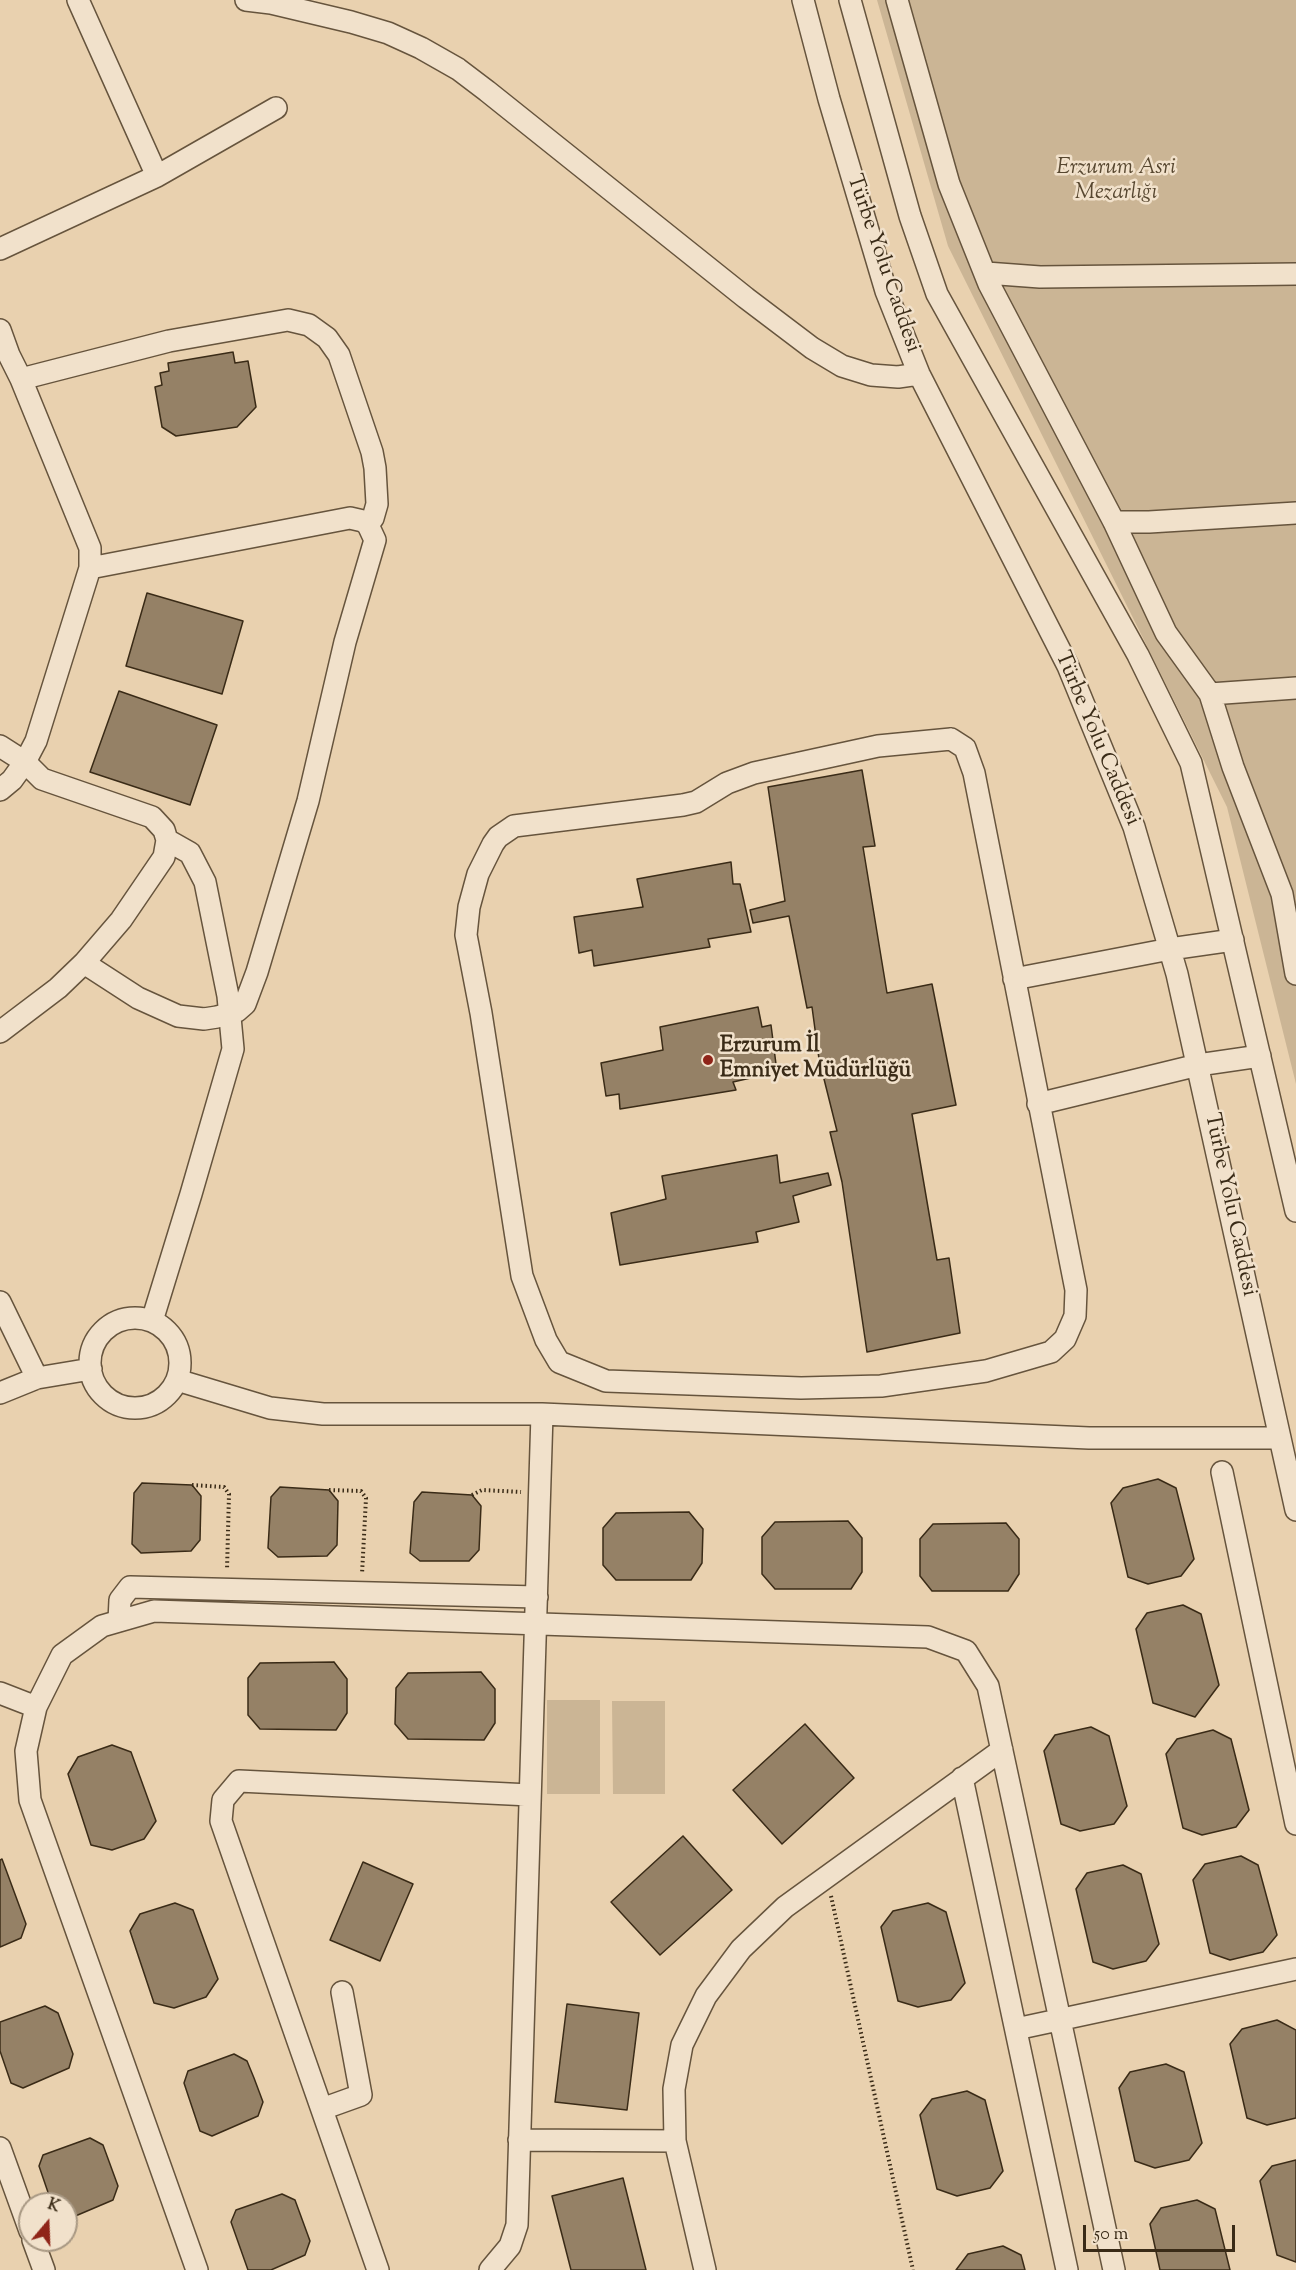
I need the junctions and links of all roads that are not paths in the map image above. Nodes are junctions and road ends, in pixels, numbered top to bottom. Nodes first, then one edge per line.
1 (78, 0) edge
2 (246, 0) edge
3 (803, 0) edge
4 (850, 0) edge
5 (897, 0) edge
6 (271, 2) edge
7 (276, 108) dead end
8 (157, 176) junction
9 (0, 249) edge
10 (986, 273) junction
11 (1296, 274) edge
12 (0, 330) edge
13 (919, 374) junction
14 (21, 379) junction
15 (1296, 513) edge
16 (1114, 522) junction
17 (368, 525) junction
18 (90, 568) junction
19 (1296, 688) edge
20 (1210, 694) junction
21 (0, 746) edge
22 (25, 762) junction
23 (0, 790) edge
24 (167, 840) junction
25 (1289, 894) edge
26 (1233, 940) junction
27 (1170, 949) junction
28 (84, 963) junction
29 (1296, 974) edge
30 (1014, 979) junction
31 (230, 1014) junction
32 (0, 1032) edge
33 (1260, 1056) junction
34 (1197, 1065) junction
35 (1038, 1104) junction
36 (1296, 1211) edge
37 (0, 1302) edge
38 (152, 1321) junction
39 (90, 1369) junction
40 (37, 1378) junction
41 (177, 1380) junction
42 (0, 1394) edge
43 (542, 1414) junction
44 (1279, 1438) junction
45 (1222, 1472) dead end
46 (1296, 1510) edge
47 (537, 1597) junction
48 (119, 1621) junction
49 (536, 1625) junction
50 (0, 1693) edge
51 (36, 1707) junction
52 (1002, 1750) junction
53 (962, 1778) junction
54 (530, 1795) junction
55 (1296, 1824) edge
56 (1296, 1969) edge
57 (342, 1992) dead end
58 (1060, 2019) junction
59 (1016, 2029) junction
60 (322, 2109) junction
61 (519, 2140) junction
62 (675, 2141) junction
63 (0, 2148) edge
64 (18, 2198) edge
65 (37, 2252) edge
66 (44, 2270) edge
67 (197, 2270) edge
68 (378, 2270) edge
69 (490, 2270) edge
70 (705, 2270) edge
71 (1067, 2270) edge
72 (1114, 2270) edge

1 - 8 street
2 - 6 street
3 - 13 street, Türbe Yolu Caddesi
4 - 26 street, Türbe Yolu Caddesi
5 - 10 street
6 - 13 street
7 - 8 street
8 - 9 street
10 - 11 street
10 - 16 street
12 - 14 street
13 - 27 street, Türbe Yolu Caddesi
14 - 17 street
14 - 18 street
15 - 16 street
16 - 20 street
17 - 18 street
17 - 31 street
18 - 22 street
19 - 20 street
20 - 25 street
21 - 22 street
22 - 23 street
22 - 24 street
24 - 28 street
24 - 31 street
25 - 29 street
26 - 27 street
26 - 33 street, Türbe Yolu Caddesi
27 - 30 street
27 - 34 street, Türbe Yolu Caddesi
28 - 31 street
28 - 32 street
30 - 35 street
30 - 35 street
31 - 38 street
33 - 34 street
33 - 36 street, Türbe Yolu Caddesi
34 - 35 street
34 - 44 street, Türbe Yolu Caddesi
37 - 40 street
38 - 39 street
38 - 41 street
39 - 40 street
39 - 41 street
40 - 42 street
41 - 43 street
43 - 44 street
43 - 47 street
44 - 46 street, Türbe Yolu Caddesi
45 - 55 street
47 - 48 street
47 - 49 street
48 - 49 street
48 - 51 street
49 - 52 street
49 - 54 street
50 - 51 street
51 - 67 street
52 - 53 street
52 - 58 street
53 - 59 street
53 - 62 street
54 - 60 street
54 - 61 street
56 - 58 street
57 - 60 street
58 - 59 street
58 - 72 street
59 - 71 street
60 - 68 street
61 - 62 street
61 - 69 street
62 - 70 street
63 - 64 street
65 - 66 street

